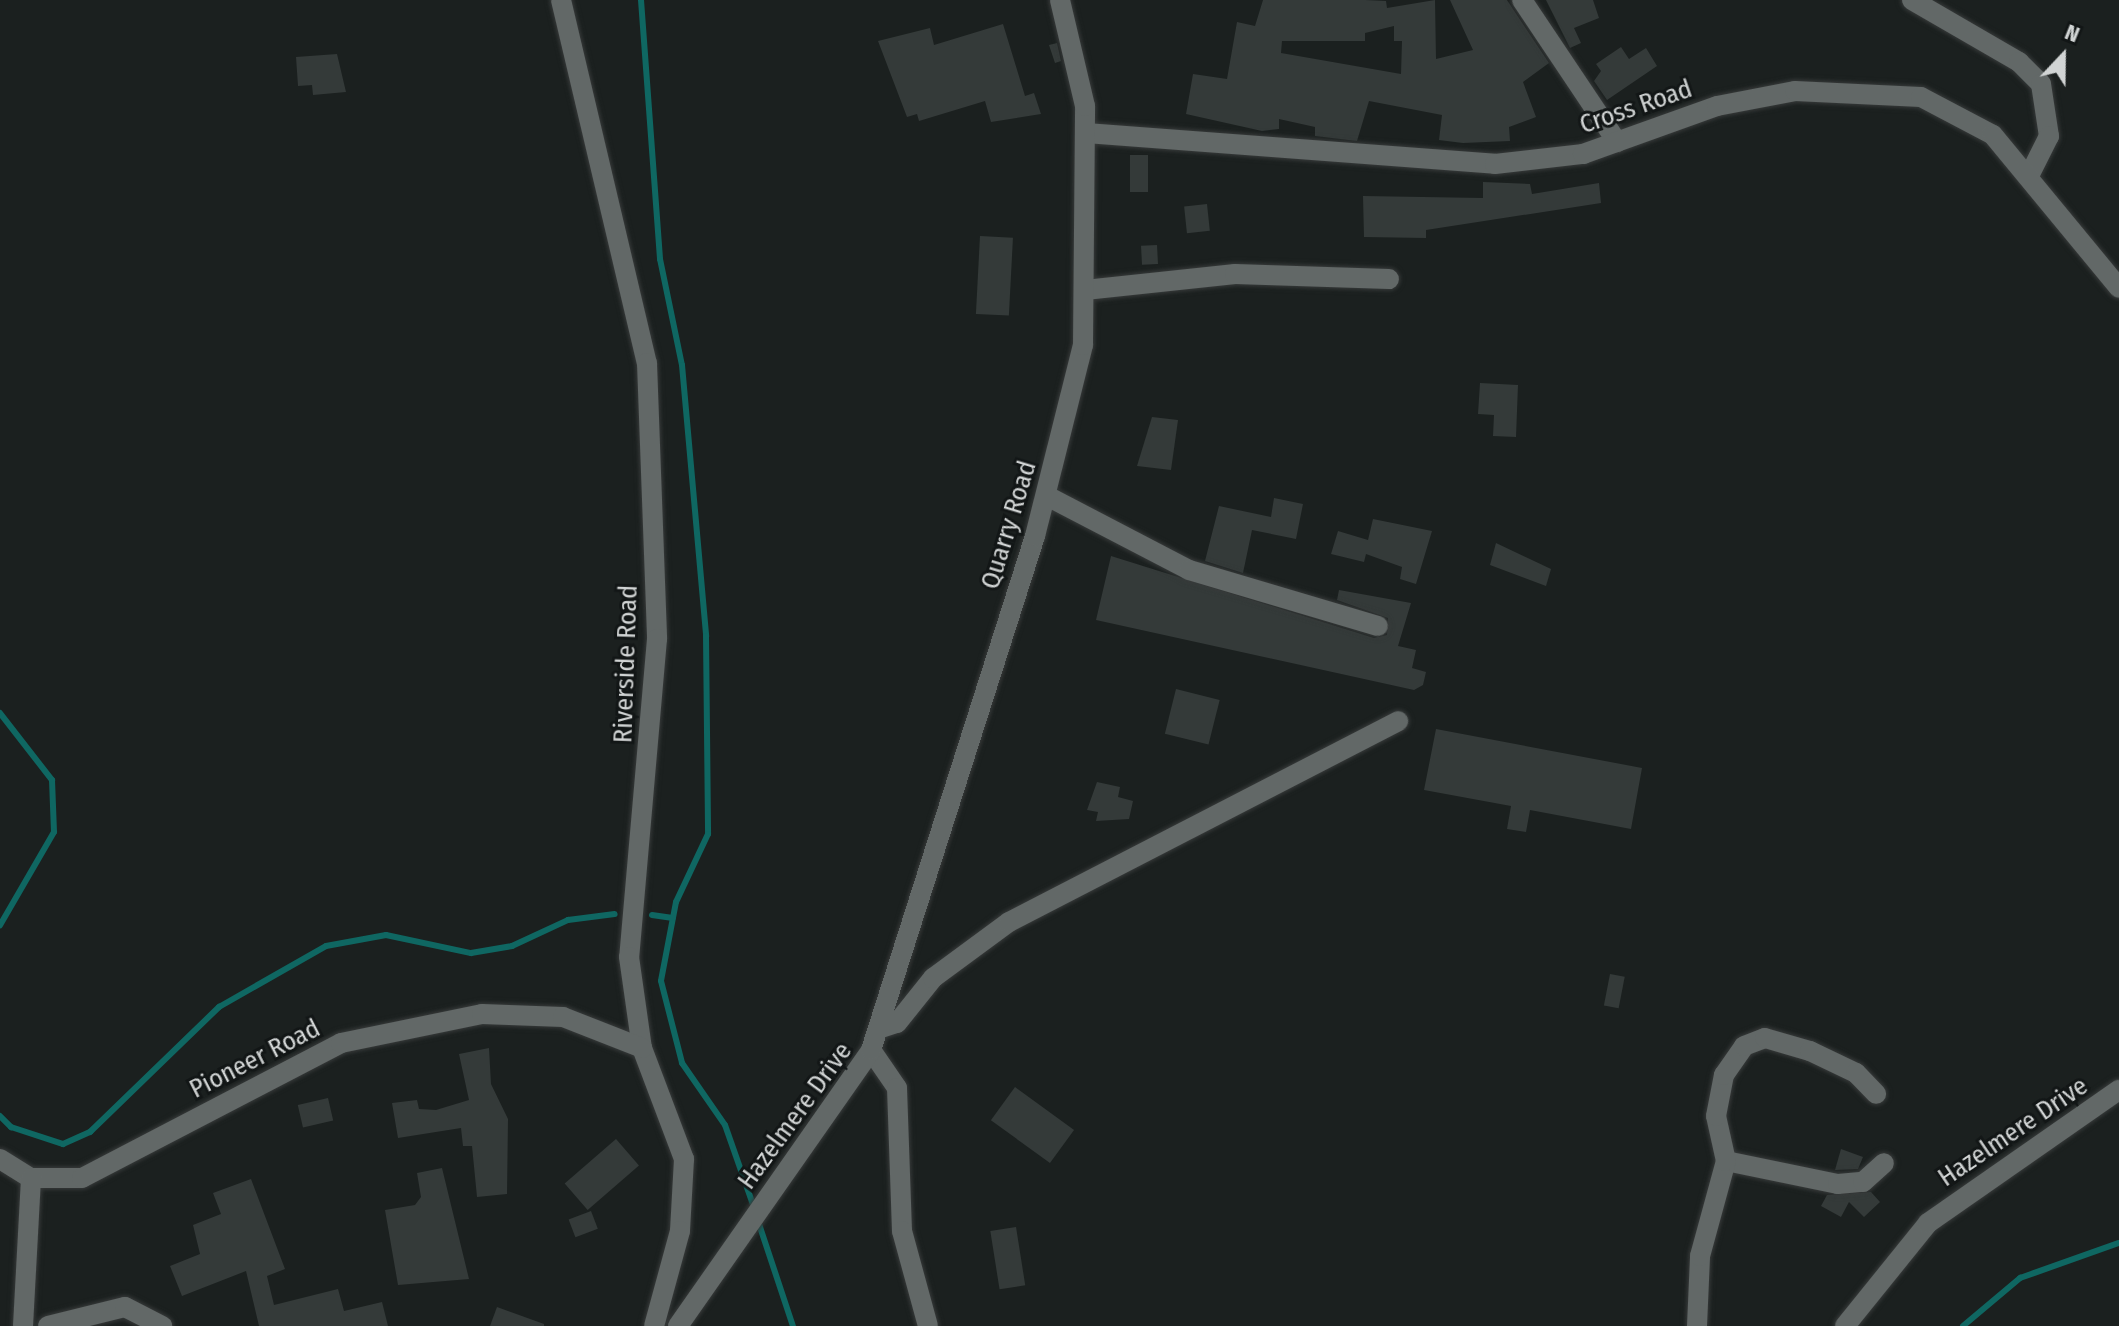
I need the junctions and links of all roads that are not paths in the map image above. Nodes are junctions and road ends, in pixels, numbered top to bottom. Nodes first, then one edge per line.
1 (561, 0) edge
2 (1060, 0) edge
3 (1522, 0) edge
4 (1912, 0) edge
5 (1086, 133) junction
6 (1617, 142) junction
7 (2031, 172) junction
8 (1389, 279) dead end
9 (2119, 288) edge
10 (1085, 290) junction
11 (1047, 496) junction
12 (1378, 626) dead end
13 (1398, 721) dead end
14 (878, 1029) junction
15 (642, 1048) junction
16 (871, 1050) junction
17 (2119, 1090) edge
18 (1876, 1094) dead end
19 (0, 1159) edge
20 (1726, 1161) junction
21 (1884, 1163) dead end
22 (31, 1178) junction
23 (23, 1326) edge
24 (48, 1326) edge
25 (162, 1326) edge
26 (654, 1326) edge
27 (678, 1326) edge
28 (928, 1326) edge
29 (1697, 1326) edge
30 (1845, 1326) edge

1 - 15 street, Riverside Road
2 - 5 street, Quarry Road
3 - 6 street
4 - 7 street
5 - 6 street, Cross Road
5 - 10 street, Quarry Road
6 - 7 street, Cross Road
7 - 9 street, Cross Road
8 - 10 street
10 - 11 street, Quarry Road
11 - 12 street
11 - 14 street, Quarry Road
13 - 14 street
14 - 16 street, Quarry Road
15 - 22 street, Pioneer Road
15 - 26 street, Riverside Road
16 - 27 street, Hazelmere Drive
16 - 28 street, Hazelmere Drive
17 - 30 street, Hazelmere Drive
18 - 20 street
19 - 22 street
20 - 21 street
20 - 29 street
22 - 23 street
24 - 25 street

